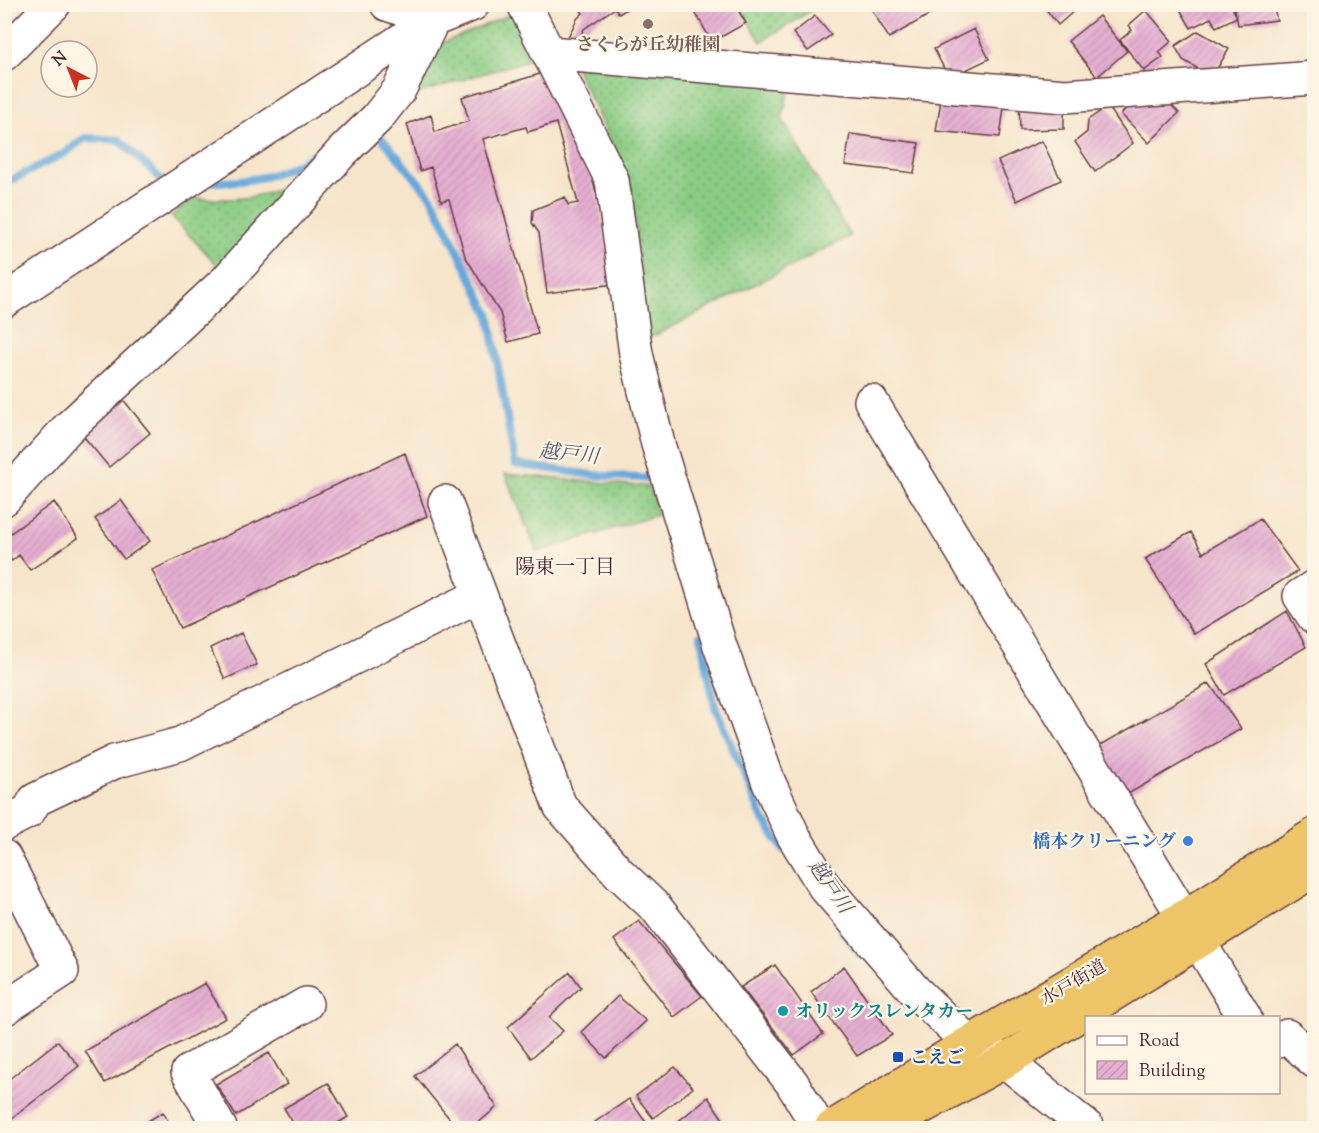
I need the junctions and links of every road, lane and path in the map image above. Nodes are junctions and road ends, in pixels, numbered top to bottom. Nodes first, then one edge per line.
1 (54, 4) edge
2 (387, 4) edge
3 (473, 4) edge
4 (524, 4) edge
5 (433, 20) junction
6 (549, 53) junction
7 (4, 54) edge
8 (1314, 78) edge
9 (4, 301) edge
10 (871, 401) dead end
11 (4, 499) edge
12 (445, 502) dead end
13 (1314, 587) edge
14 (480, 594) junction
15 (1314, 617) edge
16 (4, 824) edge
17 (1313, 839) edge
18 (4, 857) edge
19 (1314, 870) edge
20 (1191, 928) junction
21 (306, 1004) dead end
22 (4, 1009) edge
23 (1244, 1016) edge
24 (1280, 1040) edge
25 (960, 1048) junction
26 (1005, 1061) junction
27 (1314, 1061) edge
28 (220, 1128) edge
29 (832, 1128) edge
30 (884, 1128) edge
31 (1088, 1128) edge

1 - 7 street
2 - 5 street
3 - 5 street
4 - 6 street
5 - 9 street
5 - 11 street
6 - 8 street
6 - 25 street
10 - 20 street
12 - 14 street
13 - 15 street
14 - 16 street
14 - 29 street
17 - 20 highway, 水戸街道
18 - 22 street
19 - 20 highway, 水戸街道
20 - 23 street
20 - 25 highway, 水戸街道
20 - 26 highway, 水戸街道
21 - 28 street
24 - 27 street
25 - 26 street
25 - 29 highway, 水戸街道
26 - 30 highway, 水戸街道
26 - 31 street

